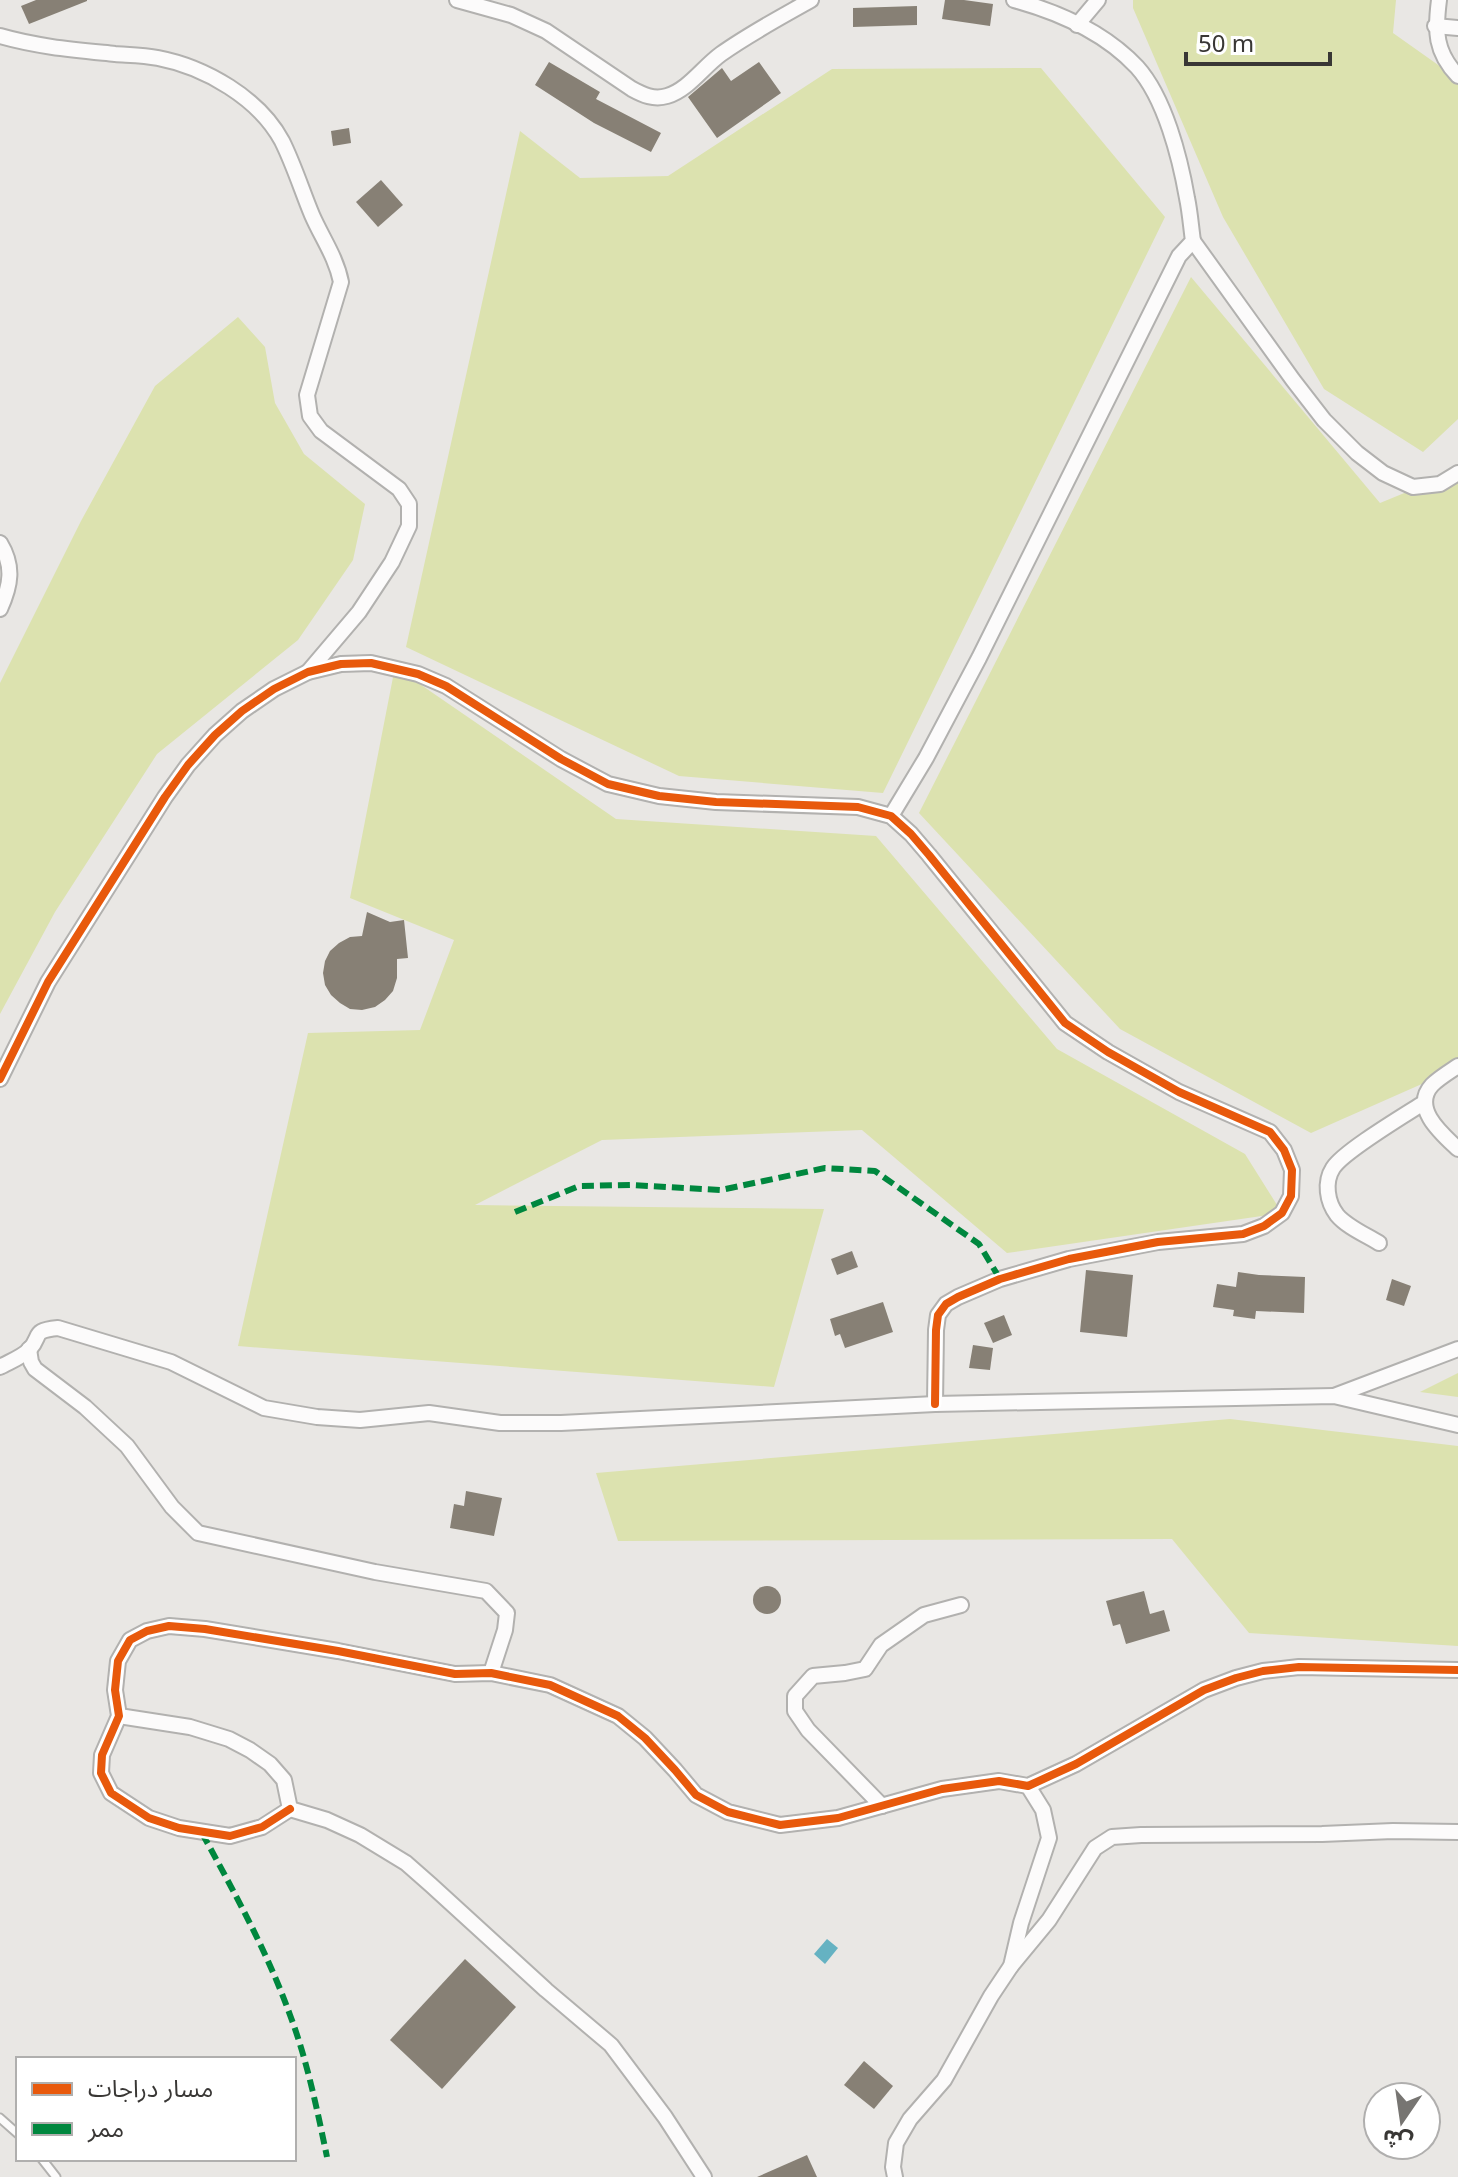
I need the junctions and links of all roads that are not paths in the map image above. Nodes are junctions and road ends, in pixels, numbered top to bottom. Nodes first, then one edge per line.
1 (457, 0) edge
2 (811, 0) edge
3 (1014, 0) edge
4 (1098, 0) edge
5 (1439, 0) edge
6 (1077, 25) junction
7 (1435, 26) junction
8 (1458, 28) edge
9 (0, 36) edge
10 (1458, 76) edge
11 (1193, 241) junction
12 (1458, 473) edge
13 (0, 543) edge
14 (0, 609) edge
15 (308, 672) junction
16 (891, 816) junction
17 (1458, 1066) edge
18 (0, 1079) edge
19 (1425, 1102) junction
20 (1458, 1149) edge
21 (1379, 1243) dead end
22 (29, 1349) junction
23 (1458, 1349) edge
24 (0, 1367) edge
25 (1334, 1396) junction
26 (935, 1404) junction
27 (1458, 1425) edge
28 (961, 1605) dead end
29 (1458, 1670) edge
30 (491, 1673) junction
31 (119, 1716) junction
32 (1028, 1786) junction
33 (882, 1806) junction
34 (290, 1809) junction
35 (1458, 1832) edge
36 (1011, 1966) junction
37 (0, 2118) edge
38 (16, 2132) edge
39 (44, 2161) edge
40 (56, 2177) edge
41 (704, 2177) edge
42 (895, 2177) edge

1 - 2 street
3 - 6 street
4 - 6 street
5 - 7 street
6 - 11 street
7 - 8 street
7 - 10 street
9 - 15 street
11 - 12 street
11 - 16 street
13 - 14 street
15 - 16 street
15 - 18 street
16 - 26 street
17 - 19 street
19 - 20 street
19 - 21 street
22 - 24 street
22 - 26 street
22 - 30 street
23 - 25 street
25 - 26 street
25 - 27 street
28 - 33 street
29 - 32 street
30 - 31 street
30 - 33 street
31 - 34 street
31 - 34 street
32 - 33 street
32 - 36 street
34 - 41 street
35 - 36 street
36 - 42 street
37 - 38 lane
39 - 40 lane

